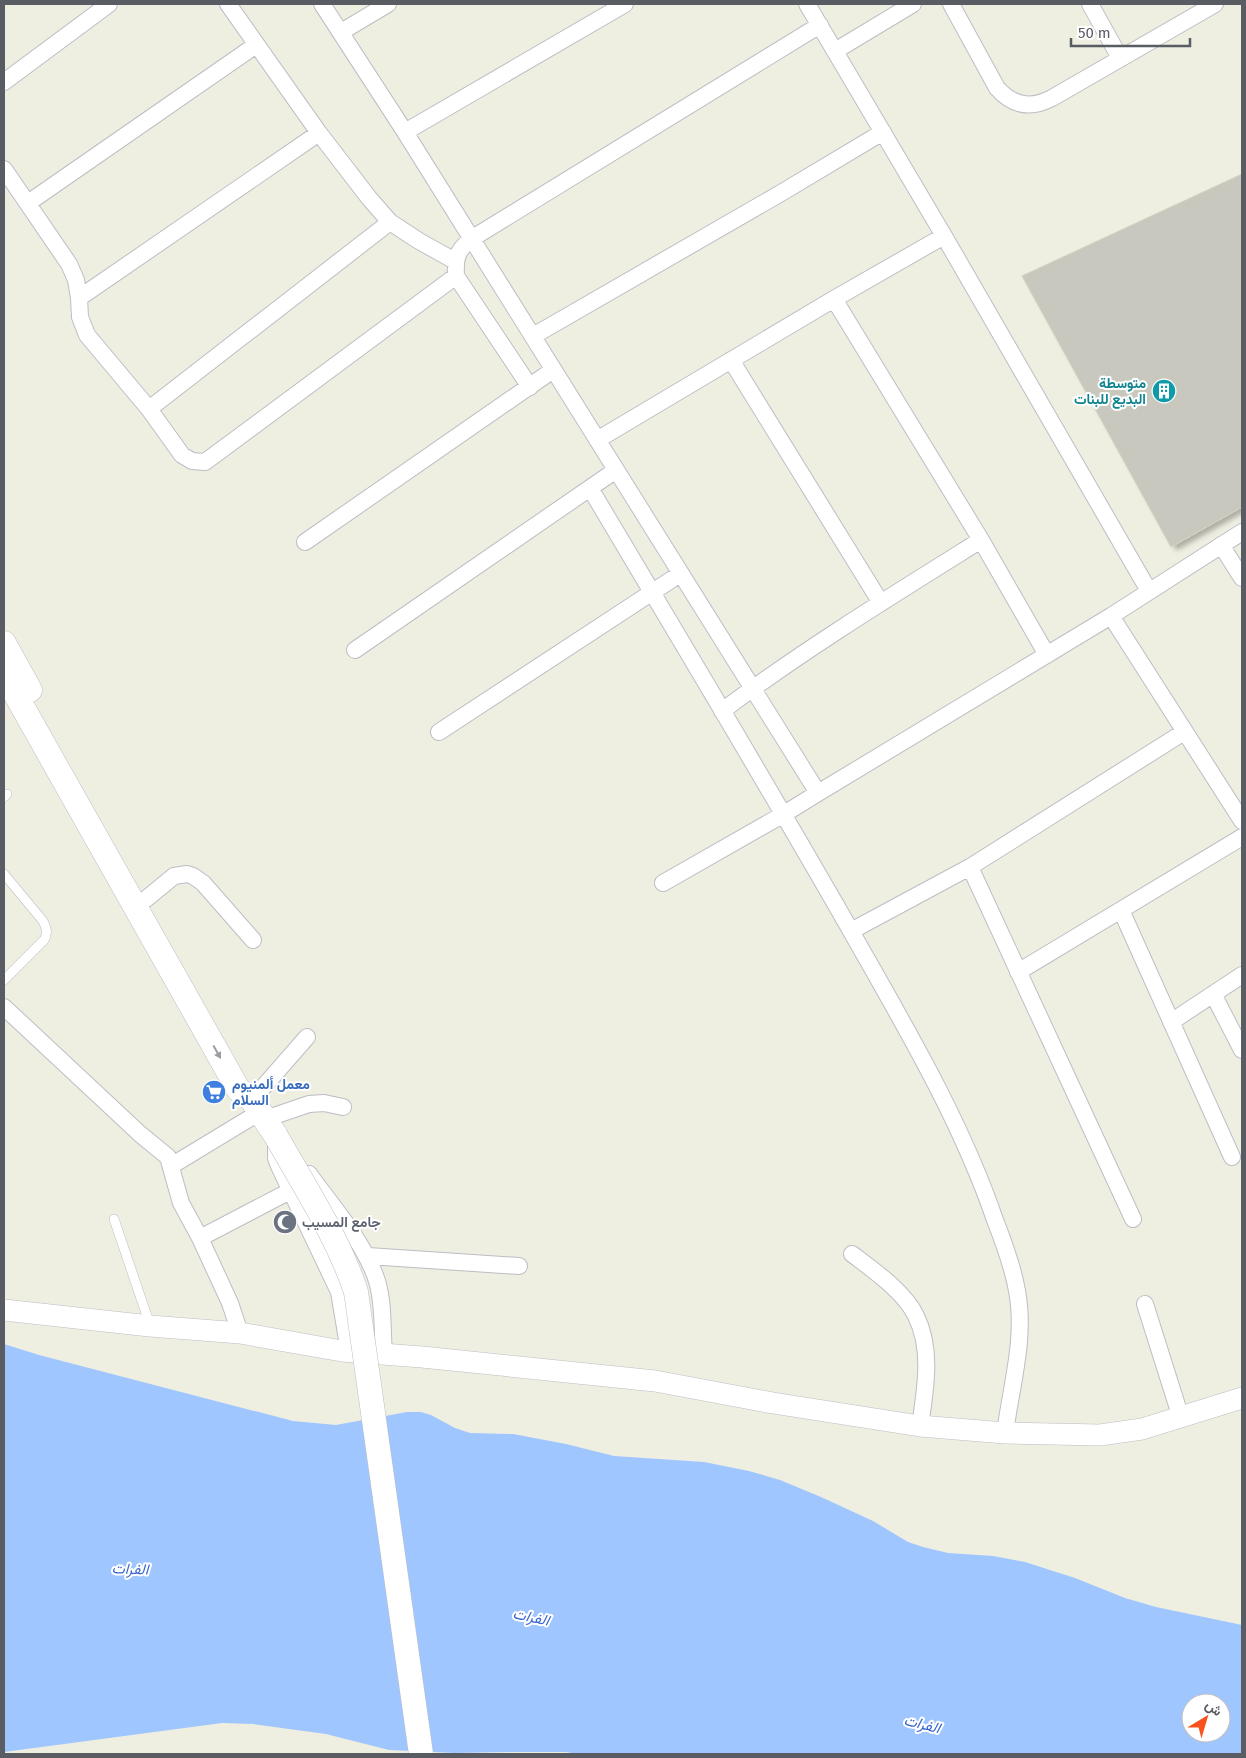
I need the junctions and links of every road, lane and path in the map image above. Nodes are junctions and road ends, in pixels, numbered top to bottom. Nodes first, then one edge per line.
1 (109, 4) edge
2 (228, 4) edge
3 (322, 4) edge
4 (388, 4) edge
5 (625, 4) edge
6 (807, 4) edge
7 (913, 4) edge
8 (951, 4) edge
9 (1090, 4) edge
10 (1214, 4) edge
11 (820, 25) junction
12 (341, 32) junction
13 (256, 45) junction
14 (835, 51) junction
15 (1120, 58) junction
16 (4, 82) edge
17 (405, 132) junction
18 (883, 132) junction
19 (319, 133) junction
20 (4, 169) edge
21 (28, 203) junction
22 (390, 222) junction
23 (944, 236) junction
24 (471, 239) junction
25 (456, 268) junction
26 (79, 298) junction
27 (834, 299) junction
28 (533, 336) junction
29 (731, 360) junction
30 (553, 370) junction
31 (530, 387) junction
32 (149, 409) junction
33 (597, 440) junction
34 (616, 470) junction
35 (590, 488) junction
36 (1242, 532) edge
37 (981, 540) junction
38 (305, 542) dead end
39 (1222, 545) junction
40 (680, 574) junction
41 (1242, 578) edge
42 (1149, 591) junction
43 (652, 593) junction
44 (880, 603) junction
45 (1111, 616) junction
46 (4, 643) edge
47 (355, 650) dead end
48 (1047, 655) junction
49 (4, 674) edge
50 (752, 689) junction
51 (722, 711) junction
52 (439, 732) dead end
53 (1184, 732) junction
54 (818, 793) junction
55 (784, 814) junction
56 (1242, 821) edge
57 (1242, 837) edge
58 (970, 867) junction
59 (4, 874) edge
60 (663, 883) dead end
61 (146, 899) junction
62 (1121, 910) junction
63 (851, 931) junction
64 (254, 940) dead end
65 (1018, 972) junction
66 (1242, 975) edge
67 (4, 980) edge
68 (1213, 994) junction
69 (4, 1007) edge
70 (1171, 1022) junction
71 (307, 1037) dead end
72 (1242, 1050) edge
73 (343, 1107) dead end
74 (263, 1117) junction
75 (1232, 1157) dead end
76 (170, 1166) junction
77 (290, 1191) junction
78 (114, 1219) dead end
79 (1133, 1219) dead end
80 (200, 1238) junction
81 (852, 1254) dead end
82 (368, 1256) junction
83 (519, 1266) dead end
84 (1145, 1304) dead end
85 (4, 1310) edge
86 (150, 1326) junction
87 (240, 1333) junction
88 (349, 1351) junction
89 (384, 1354) junction
90 (1242, 1398) edge
91 (1181, 1418) junction
92 (920, 1426) junction
93 (1005, 1433) junction
94 (421, 1754) edge

1 - 16 street
2 - 13 street
3 - 12 street
4 - 12 street
5 - 17 street
6 - 11 street
7 - 14 street
8 - 15 street
9 - 15 street
10 - 15 street
11 - 14 street
11 - 24 street
12 - 17 street
13 - 19 street
13 - 21 street
14 - 18 street
17 - 24 street
18 - 23 street
18 - 28 street
19 - 22 street
19 - 26 street
20 - 21 street
21 - 26 street
22 - 25 street
22 - 32 street
23 - 27 street
23 - 42 street
24 - 25 street
24 - 28 street
25 - 31 street
25 - 32 street
26 - 32 street
27 - 29 street
27 - 37 street
28 - 30 street
29 - 33 street
29 - 44 street
30 - 31 street
30 - 33 street
31 - 38 street
33 - 34 street
34 - 35 street
34 - 40 street
35 - 43 street
35 - 47 street
36 - 39 street
37 - 44 street
37 - 48 street
39 - 41 street
39 - 42 street
40 - 43 street
40 - 50 street
42 - 45 street
43 - 51 street
43 - 52 street
44 - 50 street
45 - 48 street
45 - 53 street
46 - 61 main road
48 - 54 street
49 -> 74 main road
50 - 51 street
50 - 54 street
51 - 55 street
53 - 56 street
53 - 58 street
54 - 55 street
55 - 60 street
55 - 63 street
57 - 62 street
58 - 63 street
58 - 65 street
59 - 67 lane
61 - 64 street
61 - 74 main road
62 - 65 street
62 - 70 street
63 - 93 street
65 - 79 street
66 - 68 street
68 - 70 street
68 - 72 street
69 - 76 street
70 - 75 street
71 - 74 street
73 - 74 street
74 - 76 street
74 - 77 street
74 - 82 street
74 - 94 main road, bridge
76 - 80 street
77 - 80 street
77 - 88 street
78 - 86 lane
80 - 87 street
81 - 92 street
82 - 83 street
82 - 89 street
84 - 91 street
85 - 86 street
86 - 87 street
87 - 88 street
88 - 89 street
89 - 92 street
90 - 91 street
91 - 93 street
92 - 93 street

